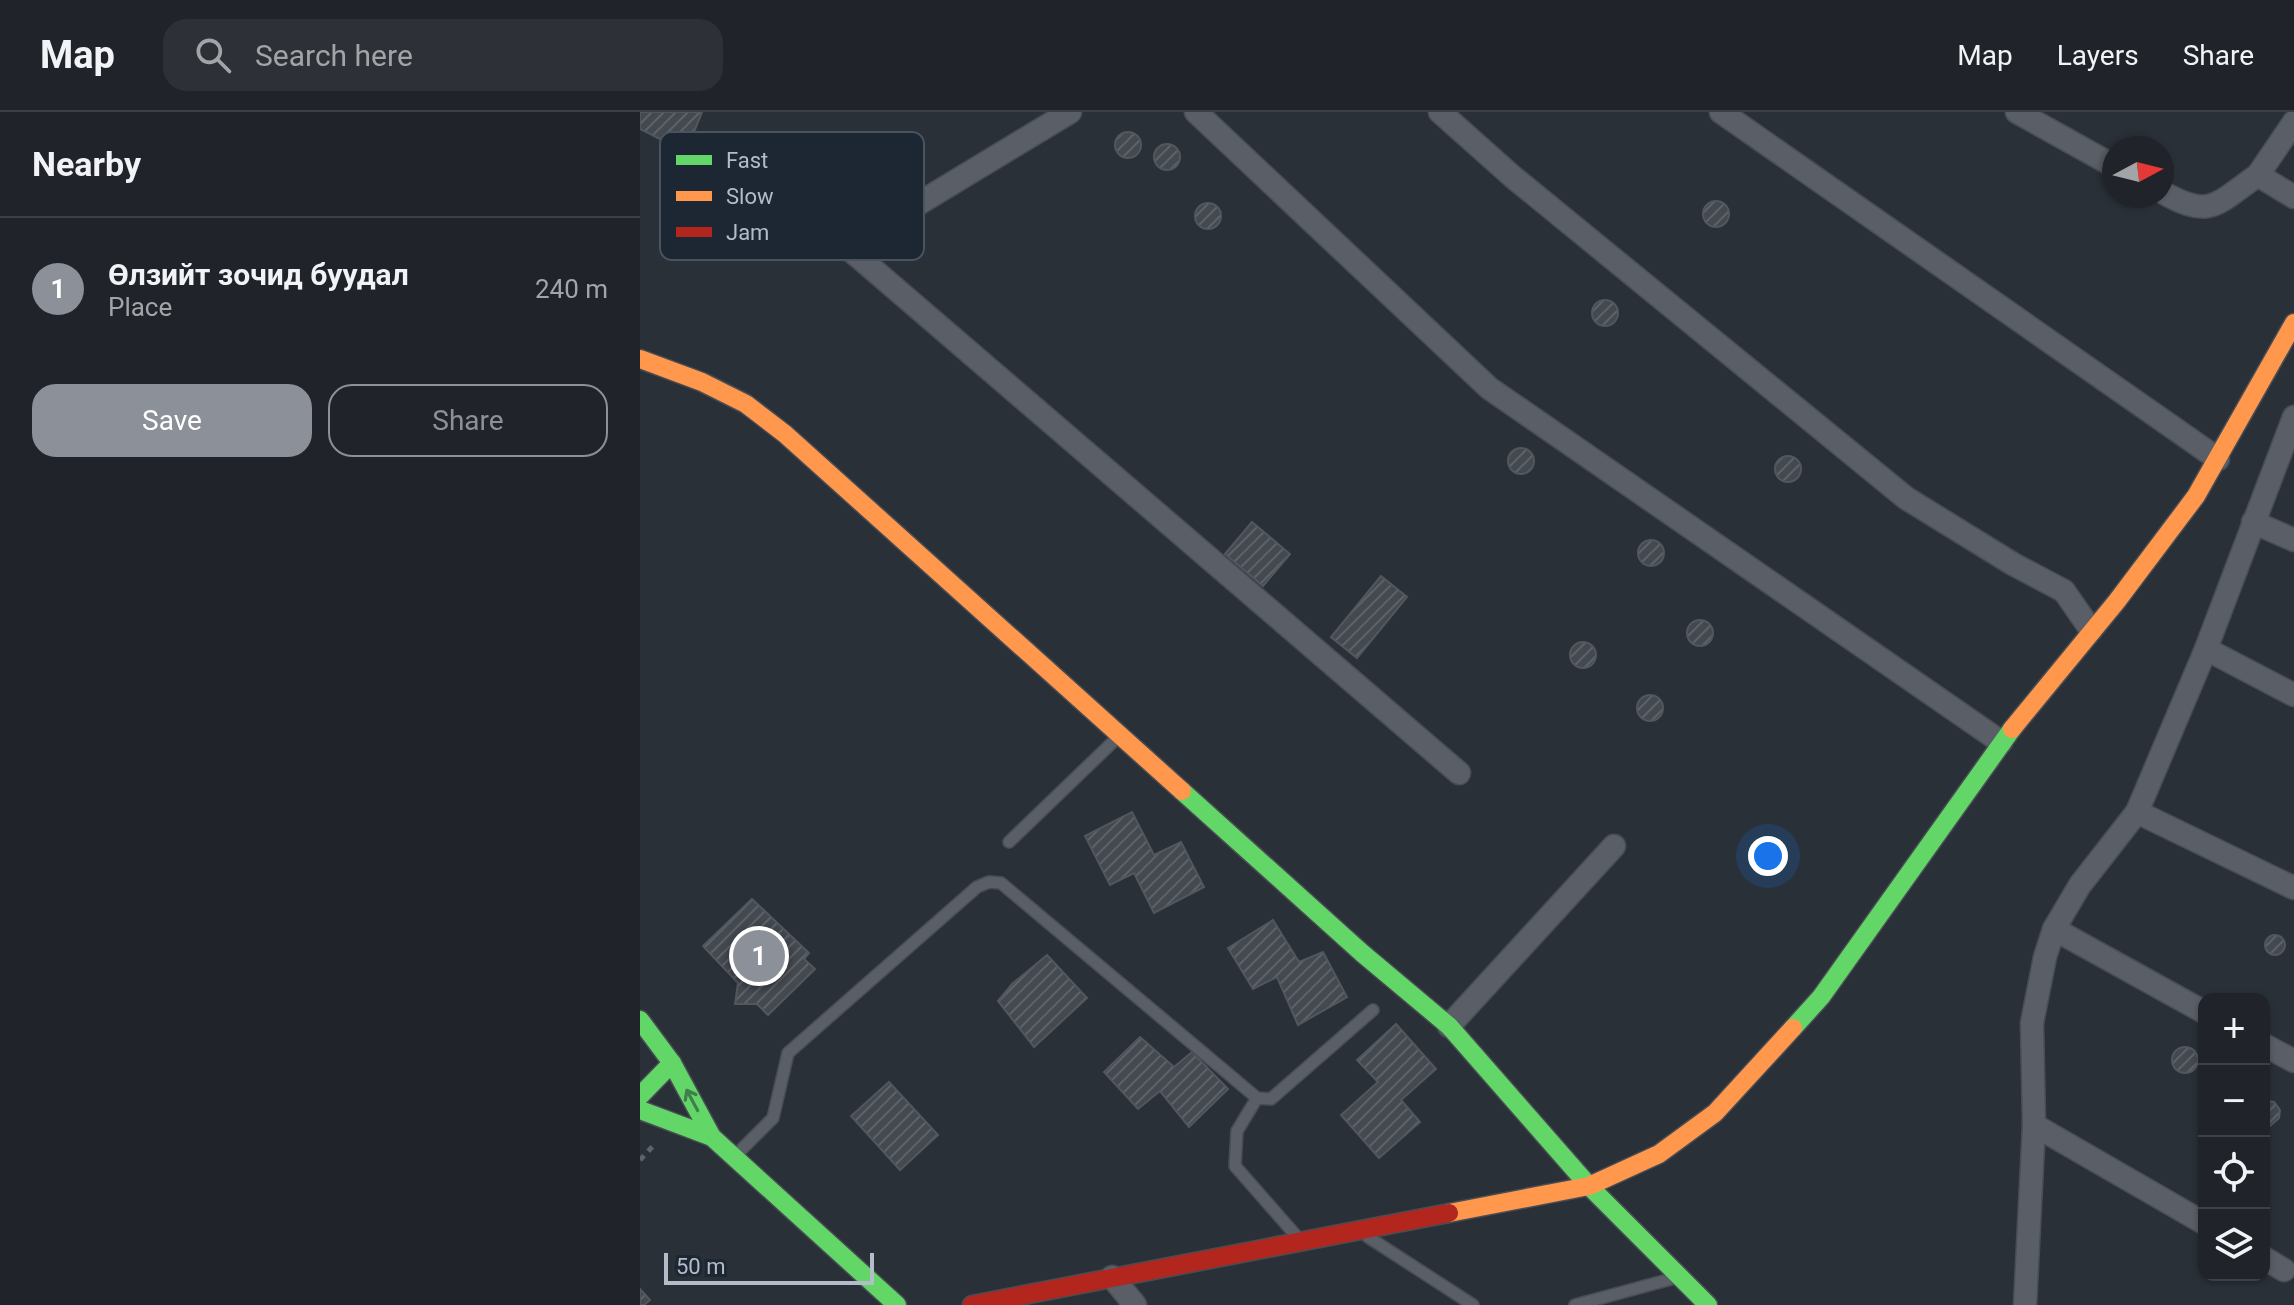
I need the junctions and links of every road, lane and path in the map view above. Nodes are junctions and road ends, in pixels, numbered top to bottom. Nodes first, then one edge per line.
1 (1070, 112) edge
2 (1196, 112) edge
3 (1440, 112) edge
4 (1721, 112) edge
5 (2017, 112) edge
6 (2294, 122) edge
7 (2102, 159) edge
8 (2258, 175) junction
9 (2294, 197) edge
10 (2174, 199) edge
11 (924, 200) edge
12 (862, 260) edge
13 (2294, 323) edge
14 (640, 359) edge
15 (2294, 417) edge
16 (2218, 459) junction
17 (2253, 522) junction
18 (2294, 540) edge
19 (2091, 630) junction
20 (2206, 649) junction
21 (2294, 695) edge
22 (1121, 735) junction
23 (2001, 742) junction
24 (1459, 773) dead end
25 (2137, 812) junction
26 (1009, 842) dead end
27 (1614, 846) dead end
28 (2294, 888) edge
29 (2054, 929) junction
30 (2198, 1009) edge
31 (1373, 1010) dead end
32 (640, 1020) edge
33 (1449, 1026) junction
34 (2270, 1048) edge
35 (2294, 1061) edge
36 (672, 1063) junction
37 (640, 1096) edge
38 (1257, 1098) junction
39 (640, 1110) edge
40 (2034, 1125) junction
41 (712, 1137) junction
42 (735, 1157) junction
43 (1589, 1186) junction
44 (2198, 1220) edge
45 (1357, 1230) junction
46 (1301, 1241) junction
47 (1112, 1277) junction
48 (1682, 1277) junction
49 (897, 1305) edge
50 (972, 1305) edge
51 (1135, 1305) edge
52 (1473, 1305) edge
53 (1575, 1305) edge
54 (1708, 1305) edge
55 (2025, 1305) edge

1 - 11 street
2 - 23 street
3 - 19 street
4 - 16 street
5 - 7 street
6 - 8 street
8 - 9 street
8 - 10 street
12 - 24 street
13 - 16 street
14 - 22 street
15 - 17 street
16 - 19 street
17 - 18 street
17 - 20 street
19 - 23 street
20 - 21 street
20 - 25 street
22 - 26 lane
22 - 33 street
23 - 43 street
25 - 28 street
25 - 29 street
27 - 33 street
29 - 30 street
29 - 40 street
31 - 38 lane
32 - 36 street
33 - 43 street
34 - 35 street
36 - 37 street
41 -> 36 street
38 - 42 lane
38 - 46 lane
39 - 41 street
40 - 44 street
40 - 55 street
41 - 42 street
42 - 49 street
43 - 45 street
43 - 48 street
45 - 46 street
45 - 52 lane
46 - 47 street
47 - 50 street
47 - 51 street
48 - 53 lane
48 - 54 street

